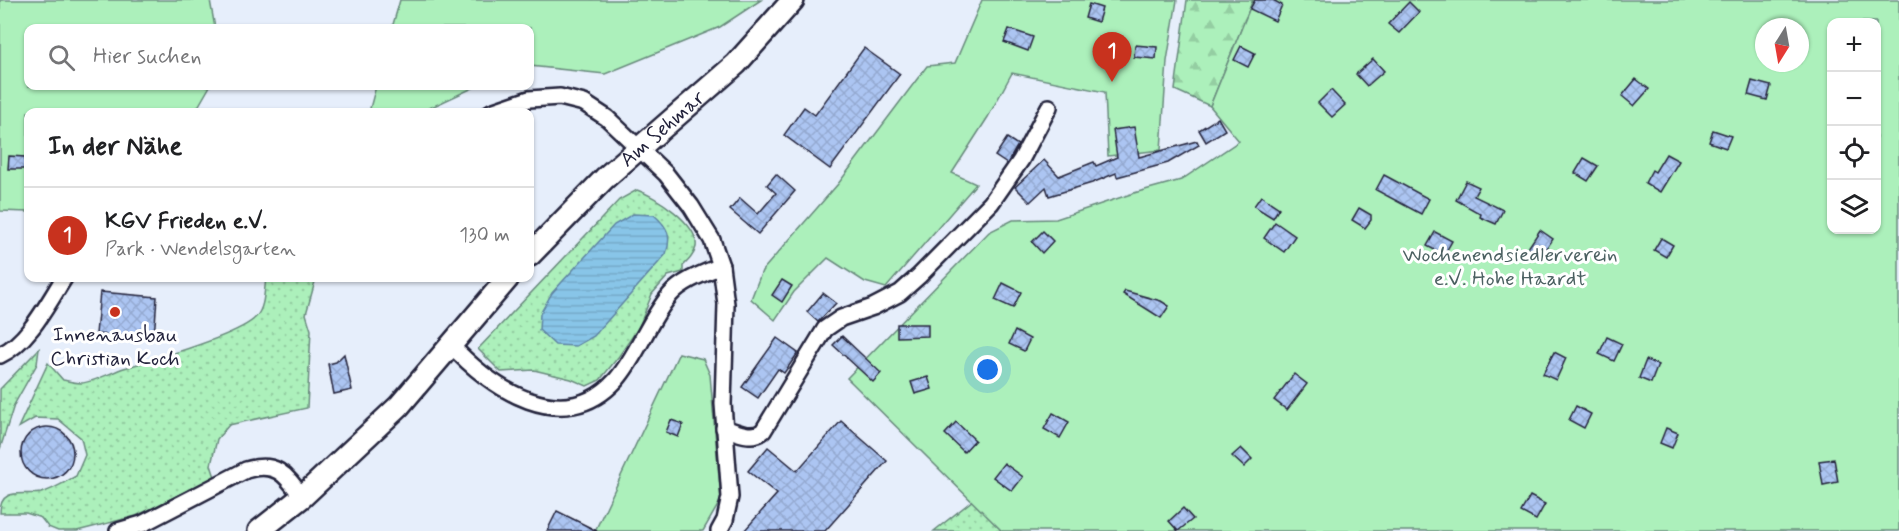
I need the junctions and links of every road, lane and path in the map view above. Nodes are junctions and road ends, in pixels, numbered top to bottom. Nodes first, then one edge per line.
1 (793, 0) edge
2 (1049, 107) dead end
3 (503, 108) edge
4 (639, 148) junction
5 (534, 251) edge
6 (721, 266) junction
7 (61, 282) edge
8 (504, 282) edge
9 (450, 344) junction
10 (0, 355) edge
11 (724, 428) junction
12 (302, 497) junction
13 (118, 531) edge
14 (259, 531) edge
15 (719, 531) edge

1 - 4 main road, Am Sehmar
2 - 11 street
3 - 4 street
4 - 5 main road, Am Sehmar
4 - 6 street
6 - 9 street
6 - 11 street
7 - 10 street
8 - 9 main road
9 - 12 main road
11 - 15 street
12 - 13 street
12 - 14 main road

